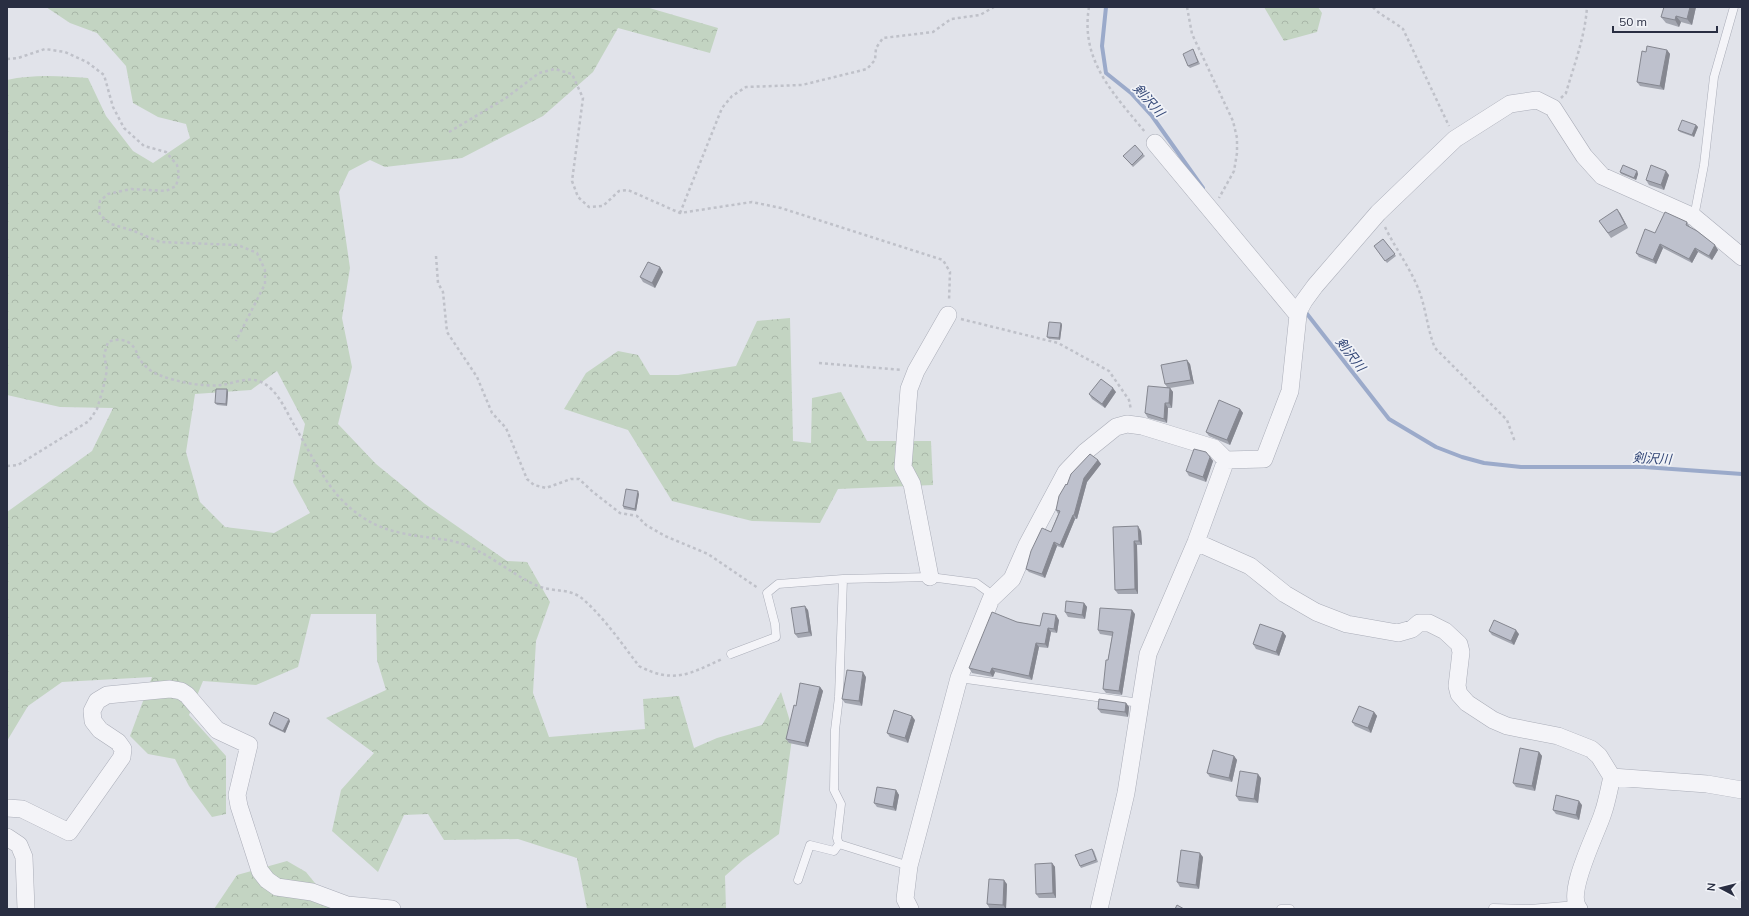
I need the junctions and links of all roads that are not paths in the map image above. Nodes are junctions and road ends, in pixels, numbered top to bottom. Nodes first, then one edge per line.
1 (1734, 7) edge
2 (1155, 143) road end
3 (1694, 217) junction
4 (1742, 257) edge
5 (1301, 309) junction
6 (948, 315) road end
7 (1226, 460) junction
8 (1196, 542) junction
9 (930, 577) junction
10 (844, 579) junction
11 (991, 599) junction
12 (731, 654) road end
13 (959, 678) junction
14 (1140, 703) junction
15 (1612, 777) junction
16 (1742, 790) edge
17 (7, 808) edge
18 (7, 837) edge
19 (839, 844) junction
20 (909, 866) junction
21 (798, 880) dead end
22 (1578, 907) edge
23 (1493, 908) dead end
24 (26, 909) edge
25 (392, 909) edge
26 (910, 909) edge
27 (1099, 909) edge
28 (1281, 909) edge
29 (1290, 909) edge

1 - 3 lane
2 - 5 street
3 - 4 street
3 - 5 street
5 - 7 street
6 - 9 street
7 - 8 street
7 - 11 street
8 - 14 street
8 - 15 street
9 - 10 lane
9 - 11 lane
10 - 12 lane
10 - 19 lane
11 - 13 street
13 - 14 lane
13 - 20 street
14 - 27 street
15 - 16 street
15 - 22 street
17 - 25 street
18 - 24 street
19 - 20 lane
19 - 21 lane
20 - 26 street
22 - 23 lane
28 - 29 lane

